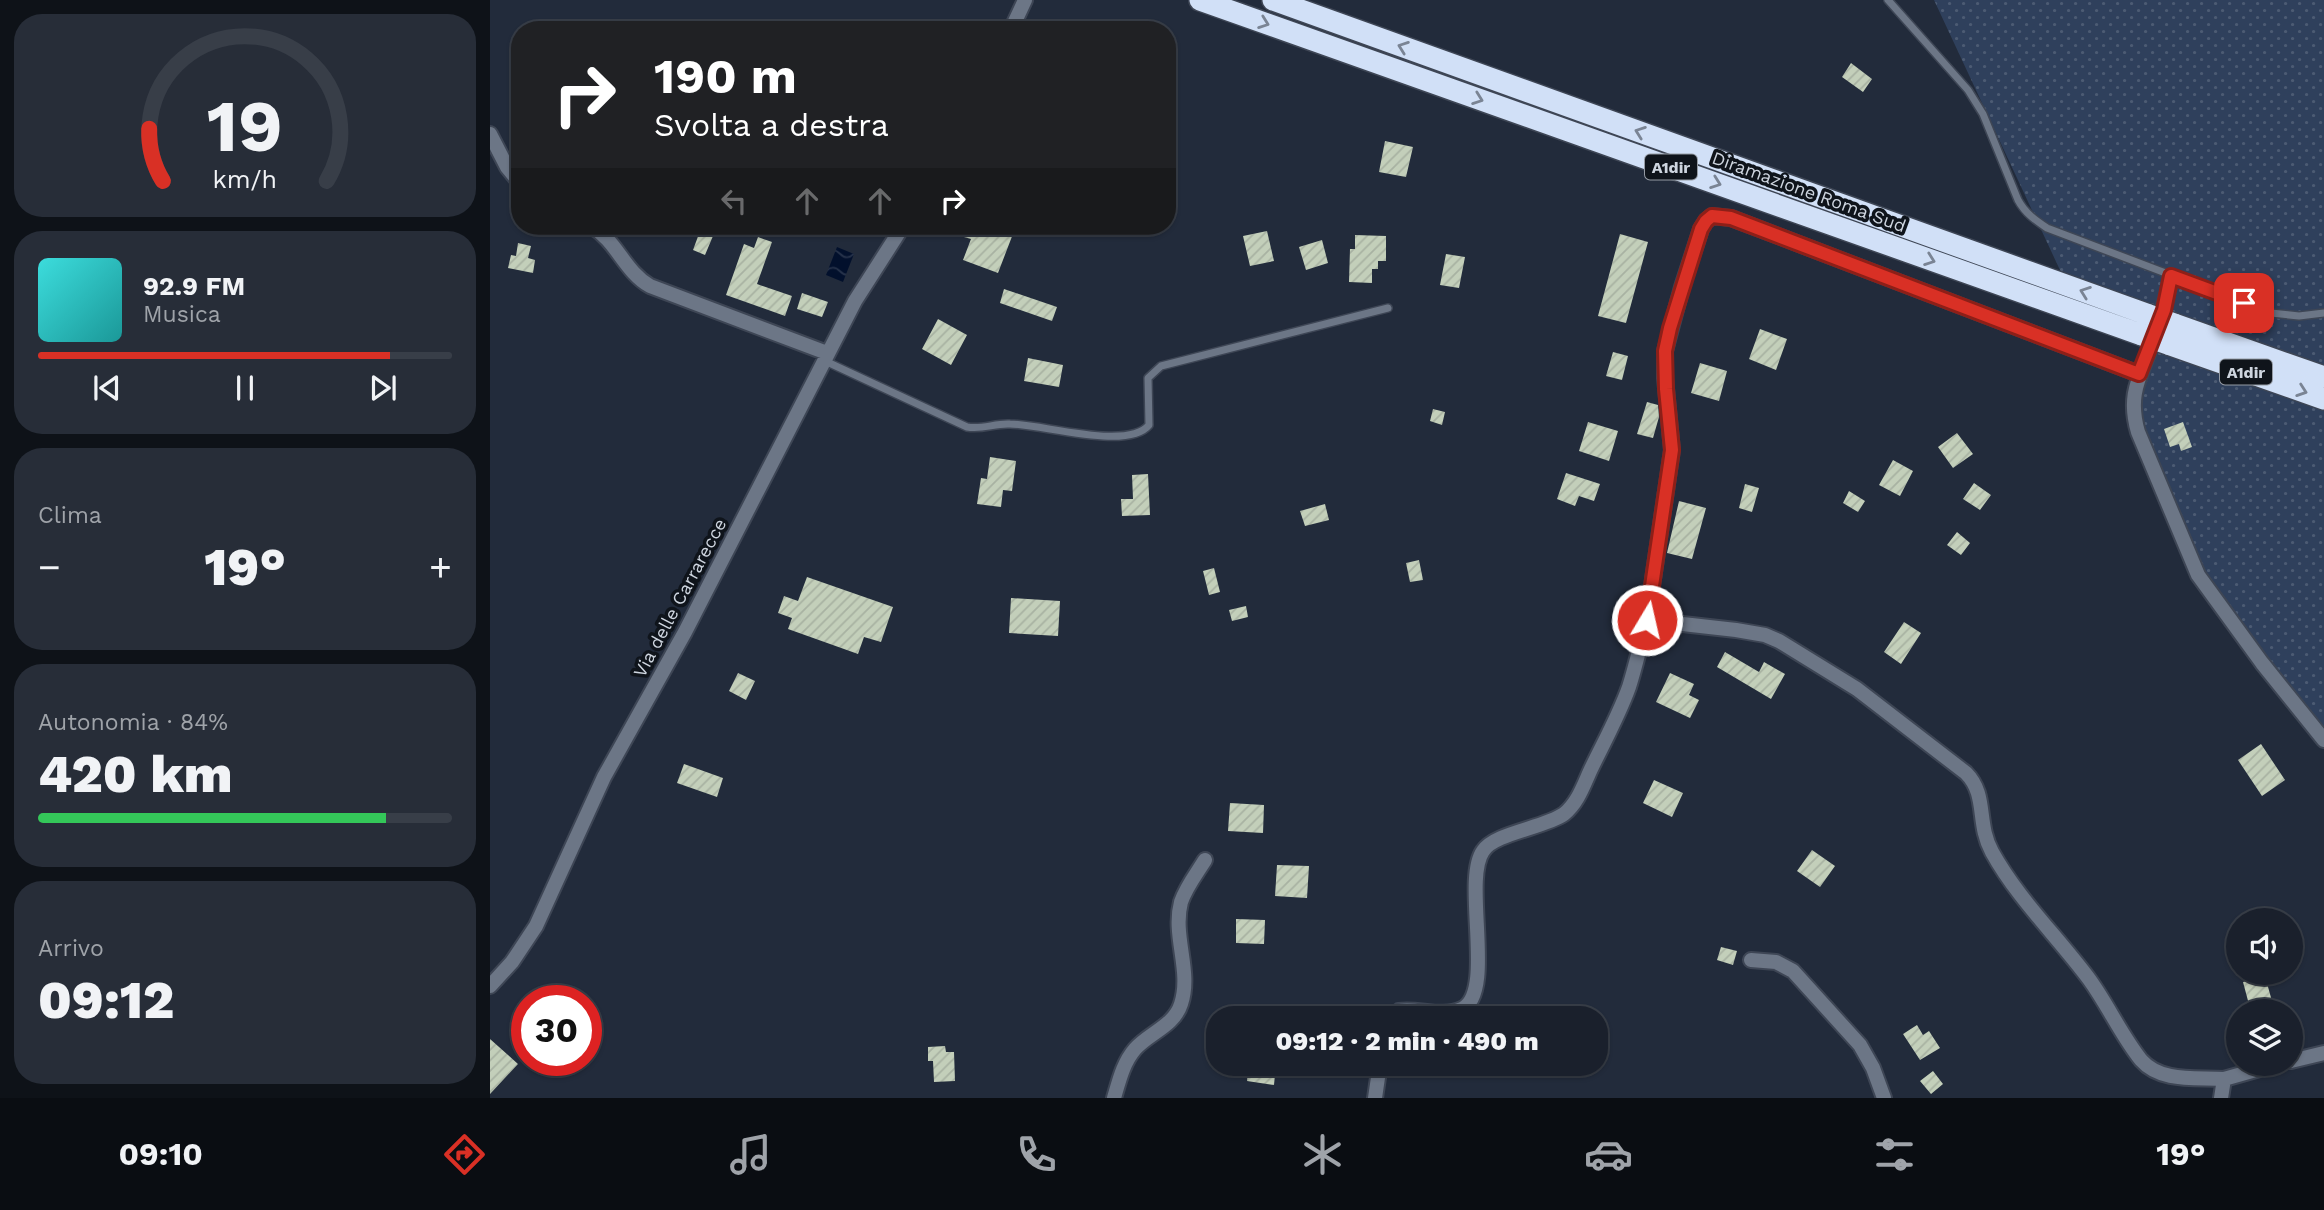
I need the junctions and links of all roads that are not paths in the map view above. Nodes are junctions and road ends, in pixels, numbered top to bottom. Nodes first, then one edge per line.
1 (1025, 0) edge
2 (1200, 0) edge
3 (1273, 0) edge
4 (1888, 0) edge
5 (1015, 21) edge
6 (490, 134) edge
7 (511, 172) edge
8 (602, 235) edge
9 (897, 235) edge
10 (2171, 276) junction
11 (1388, 309) dead end
12 (2324, 313) edge
13 (2146, 325) junction
14 (2171, 334) junction
15 (825, 356) junction
16 (2139, 374) junction
17 (2324, 377) edge
18 (2324, 399) edge
19 (1647, 620) junction
20 (2324, 740) edge
21 (1205, 860) dead end
22 (1751, 960) dead end
23 (490, 986) edge
24 (1465, 1006) edge
25 (2324, 1053) edge
26 (2303, 1058) edge
27 (1378, 1076) edge
28 (2235, 1076) edge
29 (2224, 1079) junction
30 (1114, 1098) edge
31 (1375, 1098) edge
32 (1884, 1098) edge
33 (2221, 1098) edge

1 - 5 street
2 -> 13 highway, Diramazione Roma Sud / A1dir
13 -> 3 highway, Diramazione Roma Sud / A1dir
4 - 10 lane
6 - 7 street
8 - 15 street
9 - 15 street, Via delle Carrarecce
10 - 12 lane
10 - 16 street
11 - 15 lane
13 - 14 highway, Diramazione Roma Sud / A1dir, bridge
14 - 17 highway, Diramazione Roma Sud / A1dir
14 -> 18 highway, Diramazione Roma Sud / A1dir
15 - 23 street, Via delle Carrarecce
16 - 19 street
16 - 20 street
19 - 24 street
19 - 29 street
21 - 30 street
22 - 32 street
25 - 26 street
27 - 31 street
28 - 29 street
29 - 33 street

